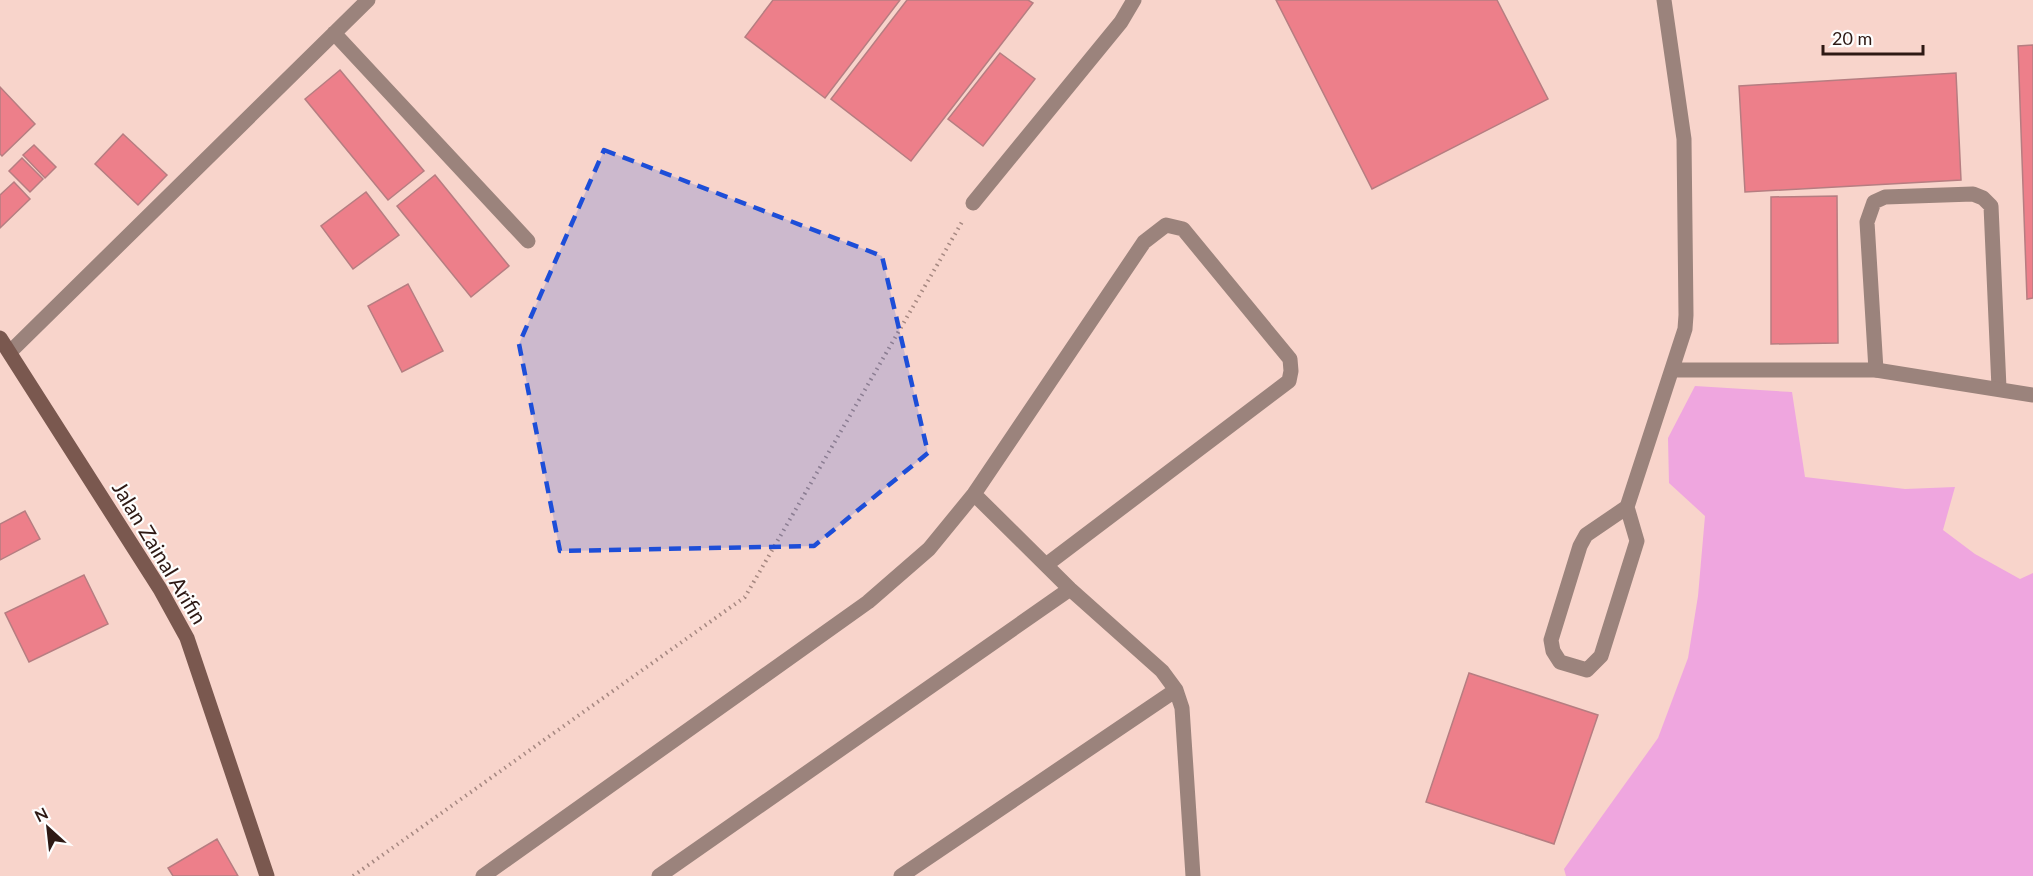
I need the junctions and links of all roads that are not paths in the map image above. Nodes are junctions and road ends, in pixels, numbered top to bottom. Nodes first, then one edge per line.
1 (368, 0) edge
2 (1134, 0) edge
3 (1664, 0) edge
4 (334, 33) junction
5 (973, 203) road end
6 (528, 242) dead end
7 (0, 339) edge
8 (10, 352) junction
9 (1672, 370) junction
10 (1876, 370) junction
11 (1999, 388) junction
12 (2033, 395) edge
13 (975, 494) junction
14 (1627, 507) junction
15 (1046, 565) junction
16 (1070, 588) junction
17 (1176, 690) junction
18 (267, 876) edge
19 (483, 876) edge
20 (659, 876) edge
21 (901, 876) edge
22 (1193, 876) edge

1 - 4 street
2 - 5 street
3 - 9 street
4 - 6 street
4 - 8 street
7 - 8 main road, Jalan Zainal Arifin
8 - 18 main road, Jalan Zainal Arifin
9 - 10 street
9 - 14 street
10 - 11 street
10 - 11 street
11 - 12 street
13 - 15 street
13 - 15 street
13 - 19 street
14 - 14 street
15 - 16 street
16 - 17 street
16 - 20 street
17 - 21 street
17 - 22 street

